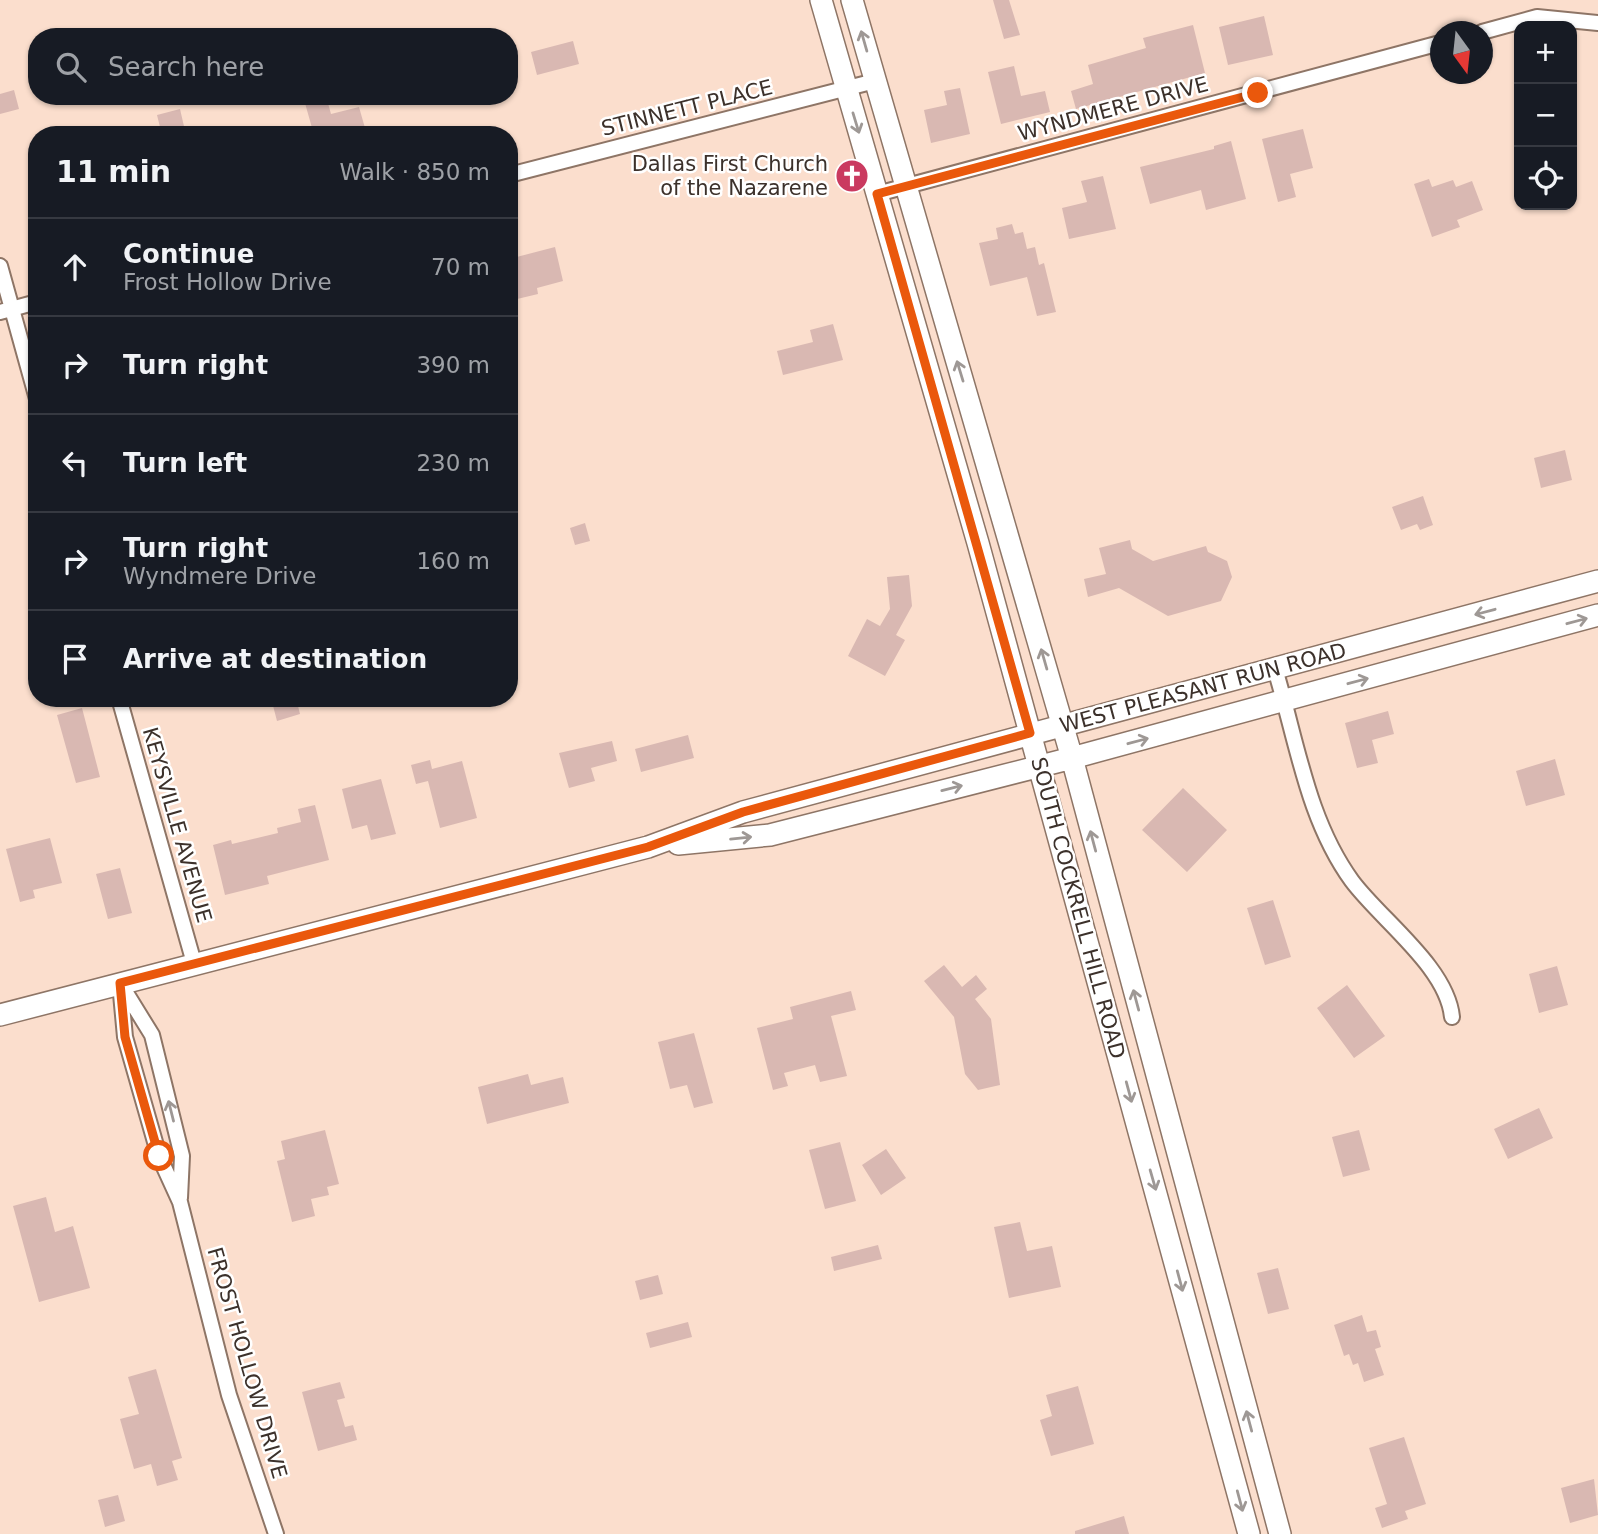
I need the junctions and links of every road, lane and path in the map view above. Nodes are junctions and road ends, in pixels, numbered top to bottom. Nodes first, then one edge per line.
1 (821, 0) edge
2 (852, 0) edge
3 (1598, 23) edge
4 (1493, 29) edge
5 (1430, 46) edge
6 (875, 81) junction
7 (846, 89) junction
8 (518, 173) edge
9 (904, 186) junction
10 (877, 194) junction
11 (0, 266) edge
12 (28, 305) edge
13 (6, 311) edge
14 (28, 373) edge
15 (1598, 581) edge
16 (1598, 615) edge
17 (1275, 669) junction
18 (1285, 701) junction
19 (122, 707) edge
20 (1063, 725) junction
21 (1030, 733) junction
22 (1072, 758) junction
23 (1039, 766) junction
24 (648, 847) junction
25 (194, 963) junction
26 (120, 983) junction
27 (0, 1015) edge
28 (1452, 1017) dead end
29 (180, 1202) junction
30 (276, 1534) edge
31 (1249, 1534) edge
32 (1280, 1534) edge

1 - 7 main road, SOUTH COCKRELL HILL ROAD
6 -> 2 main road, SOUTH COCKRELL HILL ROAD
3 - 4 street
5 - 9 street, WYNDMERE DRIVE
6 - 7 street, STINNETT PLACE
6 - 9 main road, SOUTH COCKRELL HILL ROAD
7 - 8 street, STINNETT PLACE
7 -> 10 main road, SOUTH COCKRELL HILL ROAD
9 - 10 street, WYNDMERE DRIVE
20 -> 9 main road, SOUTH COCKRELL HILL ROAD
10 - 21 main road, SOUTH COCKRELL HILL ROAD
11 - 13 street
12 - 13 street
13 - 14 street
15 -> 17 main road, WEST PLEASANT RUN ROAD
18 -> 16 main road, WEST PLEASANT RUN ROAD
17 - 18 street
17 - 20 main road, WEST PLEASANT RUN ROAD
22 -> 18 main road, WEST PLEASANT RUN ROAD
18 - 28 street
19 - 25 street, KEYSVILLE AVENUE
20 - 21 main road, WEST PLEASANT RUN ROAD
20 - 22 main road, SOUTH COCKRELL HILL ROAD
21 - 23 main road, SOUTH COCKRELL HILL ROAD
21 - 24 main road, WEST PLEASANT RUN ROAD
22 - 23 main road, WEST PLEASANT RUN ROAD
32 -> 22 main road, SOUTH COCKRELL HILL ROAD
24 -> 23 main road, WEST PLEASANT RUN ROAD
23 -> 31 main road, SOUTH COCKRELL HILL ROAD
24 - 25 main road, WEST PLEASANT RUN ROAD
25 - 26 main road, WEST PLEASANT RUN ROAD
26 - 27 main road, WEST PLEASANT RUN ROAD
26 - 29 street, FROST HOLLOW DRIVE
29 -> 26 street, FROST HOLLOW DRIVE
29 - 30 street, FROST HOLLOW DRIVE

